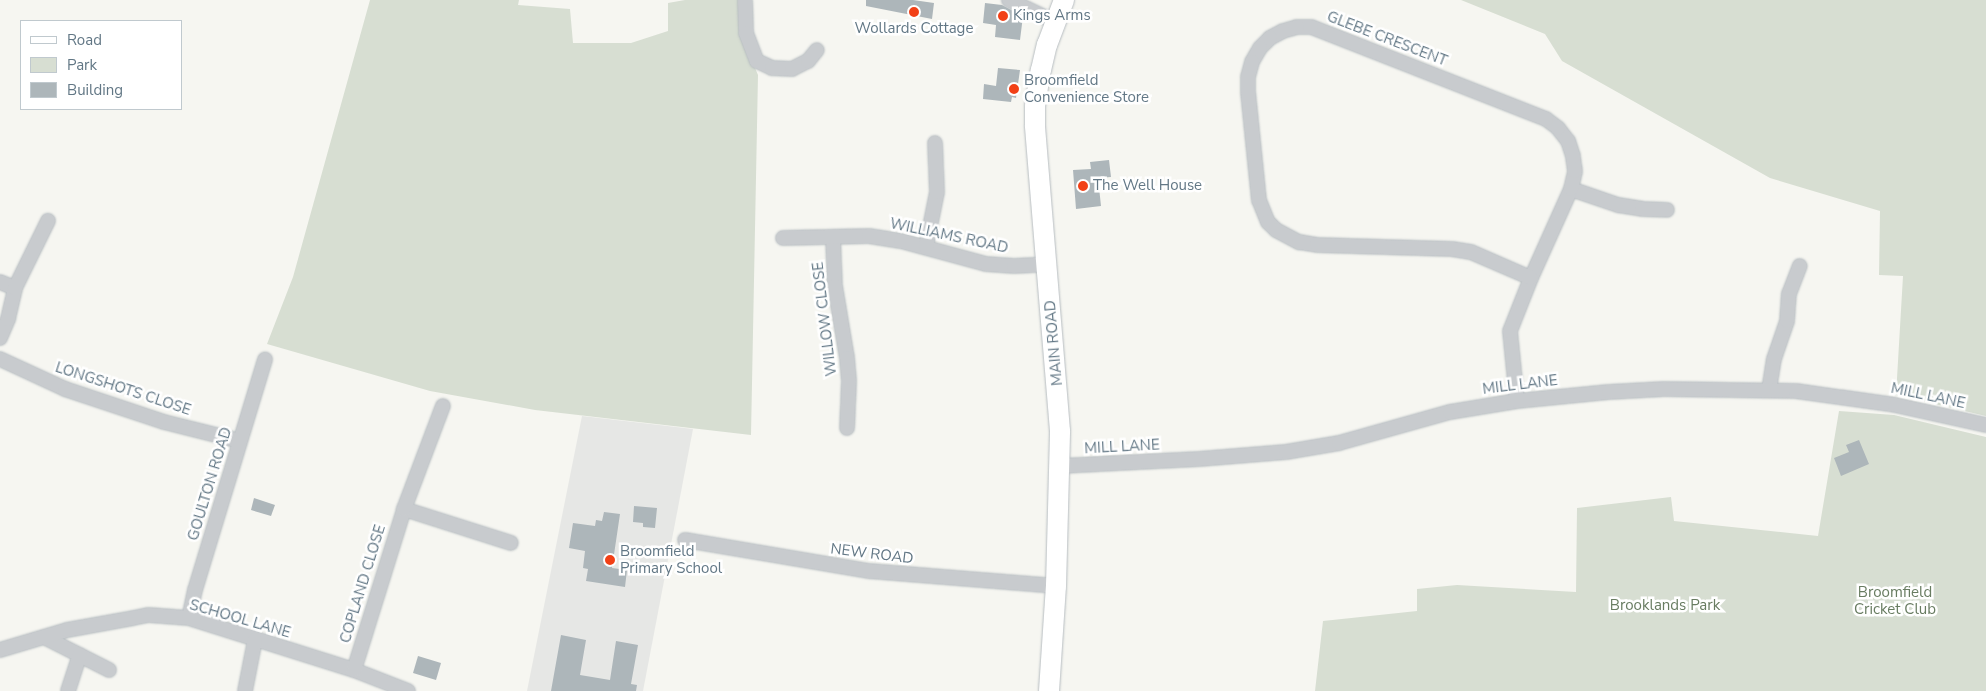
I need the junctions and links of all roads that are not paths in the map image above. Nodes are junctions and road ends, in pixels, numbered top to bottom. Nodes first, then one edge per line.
1 (745, 0) edge
2 (1009, 0) edge
3 (1064, 0) edge
4 (1055, 22) junction
5 (817, 50) dead end
6 (935, 143) dead end
7 (1571, 189) junction
8 (1667, 210) dead end
9 (48, 221) dead end
10 (833, 237) junction
11 (783, 238) dead end
12 (926, 247) junction
13 (1048, 264) junction
14 (1800, 266) dead end
15 (1531, 278) junction
16 (0, 282) edge
17 (15, 288) junction
18 (0, 338) edge
19 (0, 358) edge
20 (265, 359) dead end
21 (1769, 390) junction
22 (1517, 401) junction
23 (443, 406) dead end
24 (1986, 425) edge
25 (846, 428) dead end
26 (240, 441) junction
27 (1060, 466) junction
28 (404, 509) junction
29 (686, 540) dead end
30 (511, 543) dead end
31 (1056, 586) junction
32 (189, 618) junction
33 (44, 637) junction
34 (256, 640) junction
35 (0, 650) edge
36 (80, 655) junction
37 (109, 670) dead end
38 (354, 670) junction
39 (399, 689) edge
40 (68, 691) edge
41 (245, 691) edge
42 (1050, 691) edge

1 - 5 street
2 - 4 street
3 - 4 main road, MAIN ROAD
4 - 13 main road, MAIN ROAD
6 - 12 street
7 - 8 street
7 - 15 street, GLEBE CRESCENT
7 - 15 street, GLEBE CRESCENT
9 - 17 street
10 - 11 street, WILLIAMS ROAD
10 - 12 street, WILLIAMS ROAD
10 - 25 street, WILLOW CLOSE
12 - 13 street, WILLIAMS ROAD
13 - 27 main road, MAIN ROAD
14 - 21 street
15 - 22 street, GLEBE CRESCENT
16 - 17 street
17 - 18 street
19 - 26 street, LONGSHOTS CLOSE
20 - 26 street, GOULTON ROAD
21 - 22 street, MILL LANE
21 - 24 street, MILL LANE
22 - 27 street, MILL LANE
23 - 28 street, COPLAND CLOSE
26 - 32 street, GOULTON ROAD
27 - 31 main road, MAIN ROAD
28 - 30 street
28 - 38 street, COPLAND CLOSE
29 - 31 street, NEW ROAD
31 - 42 main road, MAIN ROAD
32 - 33 street, SCHOOL LANE
32 - 34 street, SCHOOL LANE
33 - 35 street, SCHOOL LANE
33 - 36 street
34 - 38 street, SCHOOL LANE
34 - 41 street
36 - 37 street
36 - 40 street
38 - 39 street, SCHOOL LANE

